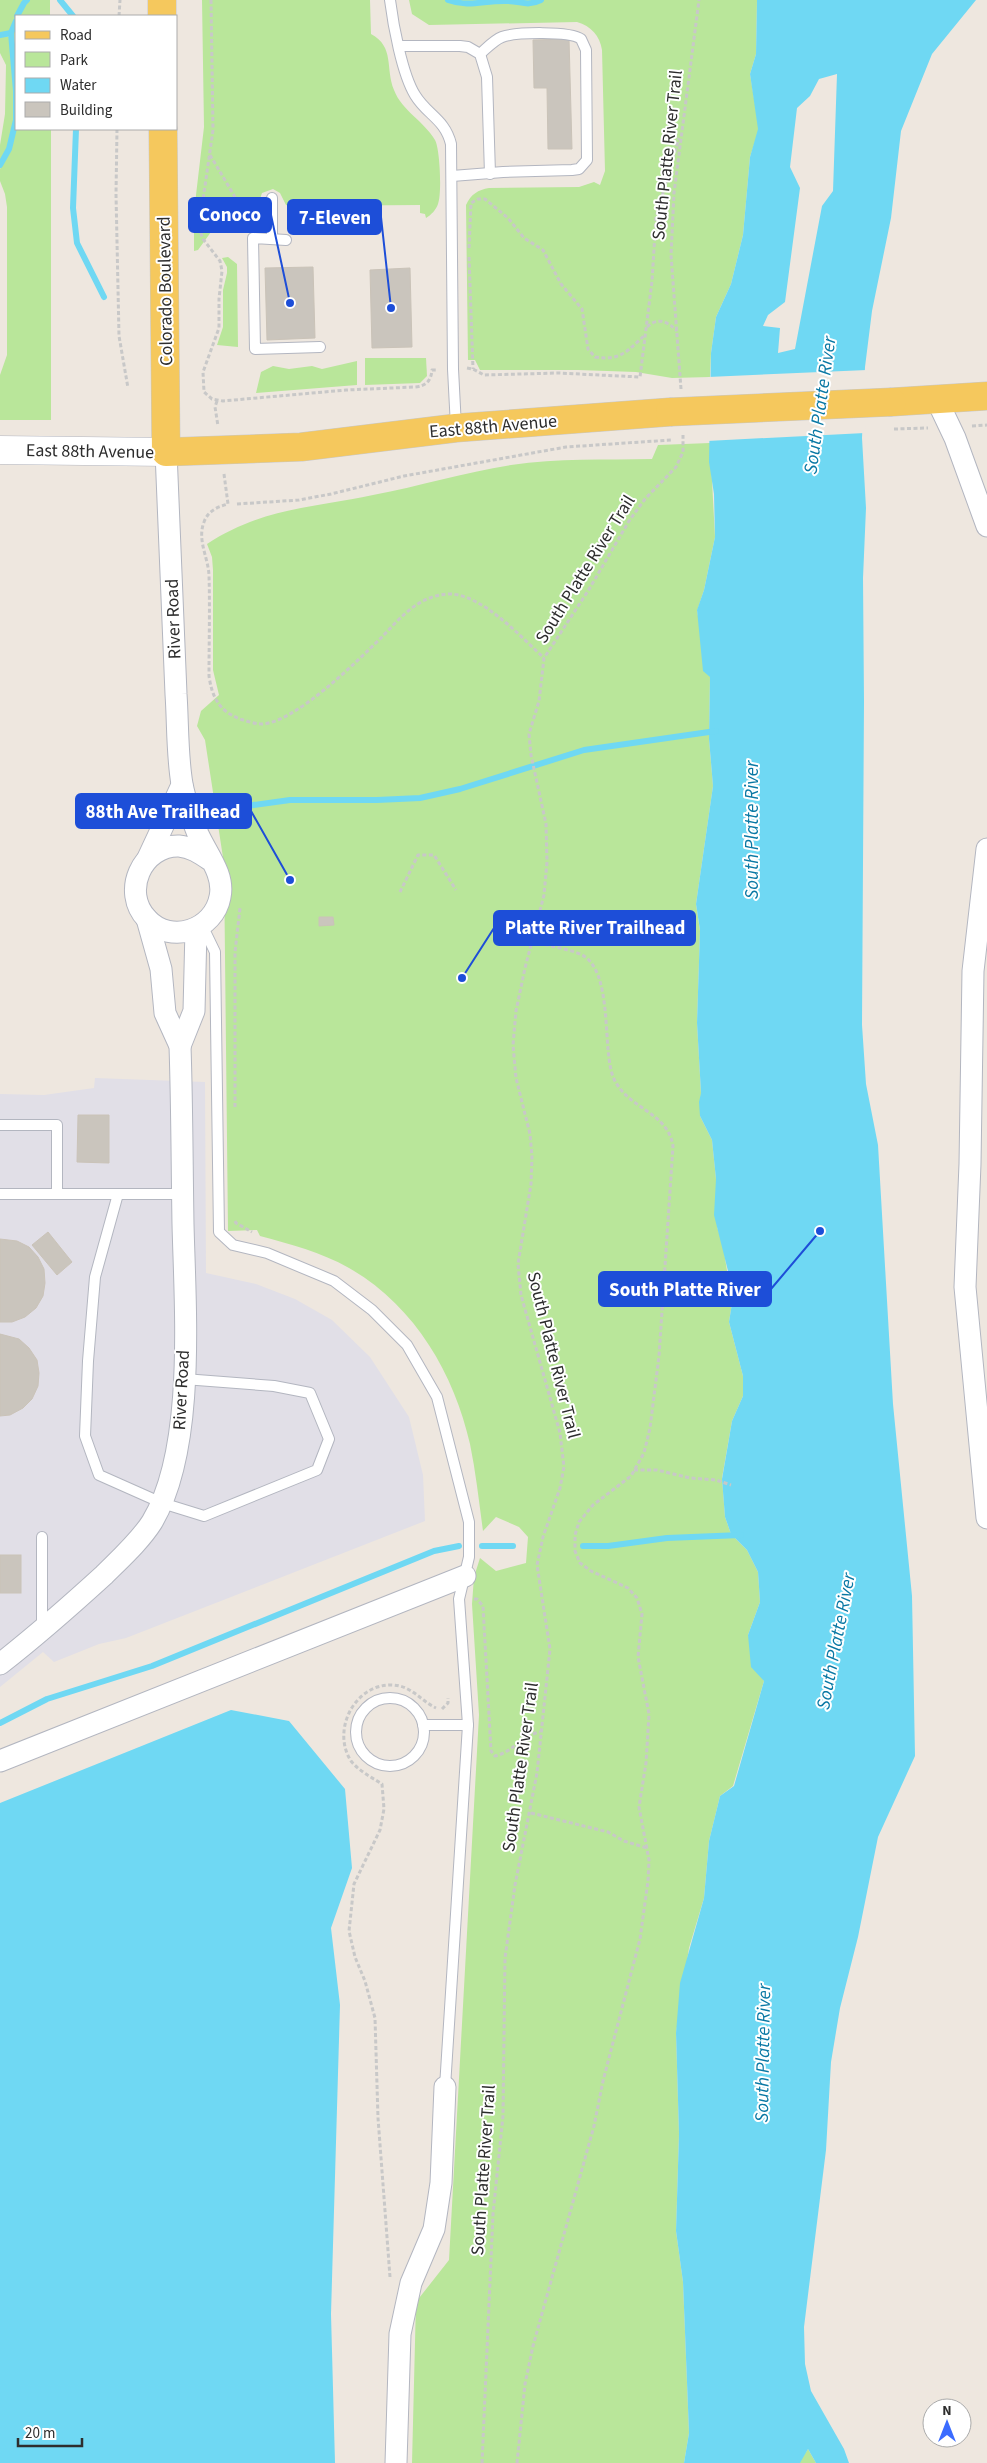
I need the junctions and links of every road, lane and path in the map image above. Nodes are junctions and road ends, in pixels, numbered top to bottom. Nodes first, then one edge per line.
1 (120, 0) edge
2 (162, 0) edge
3 (212, 0) edge
4 (390, 0) edge
5 (699, 0) edge
6 (119, 15) edge
7 (162, 15) edge
8 (400, 46) junction
9 (480, 54) junction
10 (117, 130) edge
11 (163, 130) edge
12 (682, 130) junction
13 (210, 154) junction
14 (490, 174) junction
15 (452, 176) junction
16 (272, 198) dead end
17 (256, 215) dead end
18 (272, 238) junction
19 (286, 240) dead end
20 (646, 327) junction
21 (677, 331) junction
22 (645, 335) junction
23 (320, 347) dead end
24 (437, 370) dead end
25 (128, 388) dead end
26 (987, 396) edge
27 (936, 398) junction
28 (217, 400) junction
29 (215, 406) dead end
30 (678, 414) junction
31 (456, 428) junction
32 (671, 440) dead end
33 (0, 450) edge
34 (166, 452) junction
35 (227, 500) dead end
36 (237, 504) dead end
37 (987, 526) edge
38 (544, 658) junction
39 (182, 785) junction
40 (987, 849) edge
41 (148, 858) junction
42 (210, 860) junction
43 (456, 890) dead end
44 (400, 892) dead end
45 (241, 900) dead end
46 (147, 919) junction
47 (198, 927) junction
48 (532, 942) junction
49 (980, 975) edge
50 (180, 1046) junction
51 (235, 1110) dead end
52 (0, 1125) edge
53 (0, 1194) edge
54 (57, 1194) junction
55 (118, 1194) junction
56 (182, 1194) junction
57 (235, 1214) dead end
58 (256, 1234) dead end
59 (184, 1379) junction
60 (634, 1470) junction
61 (731, 1485) dead end
62 (162, 1503) junction
63 (987, 1518) edge
64 (42, 1537) dead end
65 (467, 1567) junction
66 (471, 1599) dead end
67 (42, 1631) junction
68 (0, 1664) edge
69 (448, 1693) dead end
70 (423, 1725) junction
71 (468, 1725) junction
72 (540, 1732) junction
73 (0, 1761) edge
74 (531, 1813) junction
75 (647, 1848) junction
76 (446, 2086) joint
77 (390, 2281) dead end
78 (396, 2463) edge
79 (482, 2463) edge
80 (517, 2463) edge

1 - 6 path
2 - 7 main road
3 - 13 path
4 - 8 lane
5 - 12 path, South Platte River Trail
8 - 9 lane
8 - 15 lane
9 - 14 lane
9 - 14 lane
10 - 25 path
11 - 34 main road, Colorado Boulevard
12 - 20 path
12 - 21 path, South Platte River Trail
13 - 17 path
13 - 28 path
14 - 15 lane
15 - 31 lane
16 - 18 lane
18 - 19 lane
18 - 23 lane
20 - 21 path
20 - 22 path
21 - 30 path, South Platte River Trail
22 - 22 path
24 - 28 path
26 - 27 main road, East 88th Avenue
27 - 30 main road, East 88th Avenue, bridge
27 - 37 street
28 - 29 path
30 - 31 main road, East 88th Avenue
30 - 38 path, South Platte River Trail
31 - 34 main road, East 88th Avenue
32 - 36 path
33 - 34 main road, East 88th Avenue
34 - 39 street, River Road
35 - 38 path
38 - 48 path, South Platte River Trail
39 - 41 street, River Road
39 - 42 street, River Road
40 - 49 street
41 - 42 street
41 - 46 street
42 - 47 street
43 - 44 path
45 - 51 path
46 - 47 street
46 - 50 street, River Road
47 - 50 street, River Road
47 - 65 lane
48 - 60 path
48 - 72 path, South Platte River Trail
49 - 63 street
50 - 56 street, River Road
52 - 54 lane
53 - 54 lane
54 - 55 lane
55 - 56 lane
55 - 62 lane
56 - 59 street, River Road
57 - 58 path
59 - 62 street, River Road
59 - 62 lane
60 - 61 path
60 - 75 path
62 - 67 street, River Road
64 - 67 lane
65 - 71 lane
65 - 73 street
66 - 72 path
67 - 68 street, River Road
69 - 77 path
70 - 70 lane
70 - 71 lane
71 - 76 lane
72 - 74 path, South Platte River Trail
74 - 75 path
74 - 79 path, South Platte River Trail
75 - 80 path
76 - 78 street

